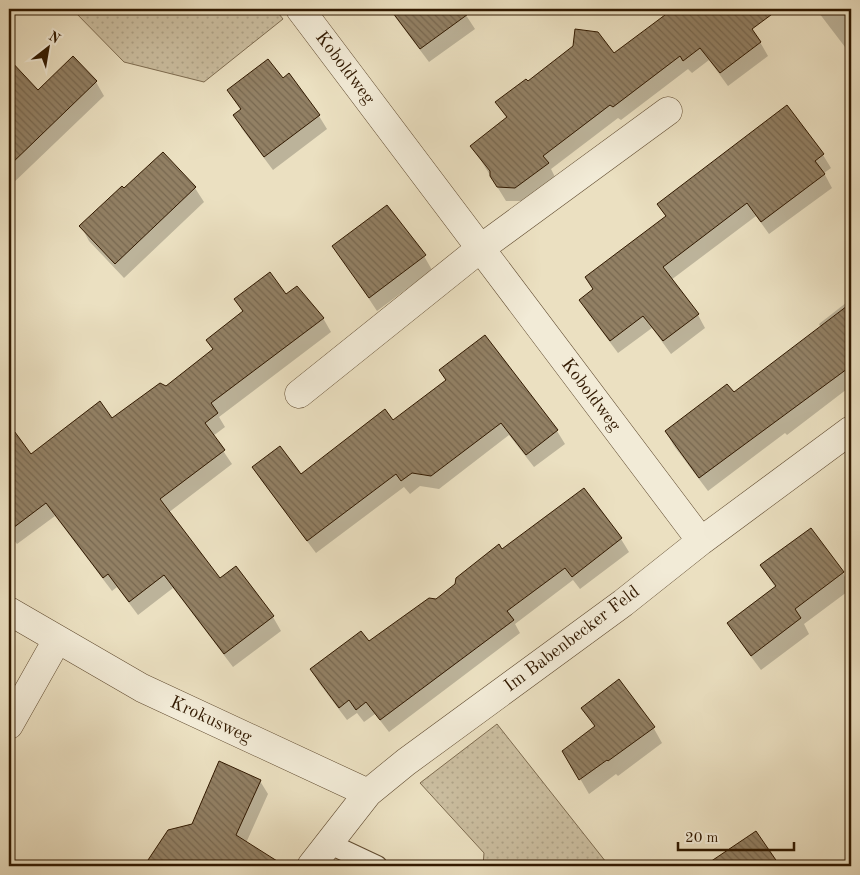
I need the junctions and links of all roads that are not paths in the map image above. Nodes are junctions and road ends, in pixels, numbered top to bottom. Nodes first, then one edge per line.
1 (300, 9) edge
2 (668, 111) dead end
3 (480, 248) junction
4 (299, 394) dead end
5 (851, 430) edge
6 (701, 541) junction
7 (9, 611) edge
8 (57, 640) junction
9 (9, 725) edge
10 (368, 793) junction
11 (328, 843) junction
12 (311, 866) edge
13 (377, 866) edge

1 - 3 street, Koboldweg
2 - 3 street
3 - 4 street
3 - 6 street, Koboldweg
5 - 6 street, Im Babenbecker Feld
6 - 10 street, Im Babenbecker Feld
7 - 8 street, Krokusweg
8 - 9 street
8 - 10 street, Krokusweg
10 - 11 street, Im Babenbecker Feld
11 - 12 street, Im Babenbecker Feld
11 - 13 lane

